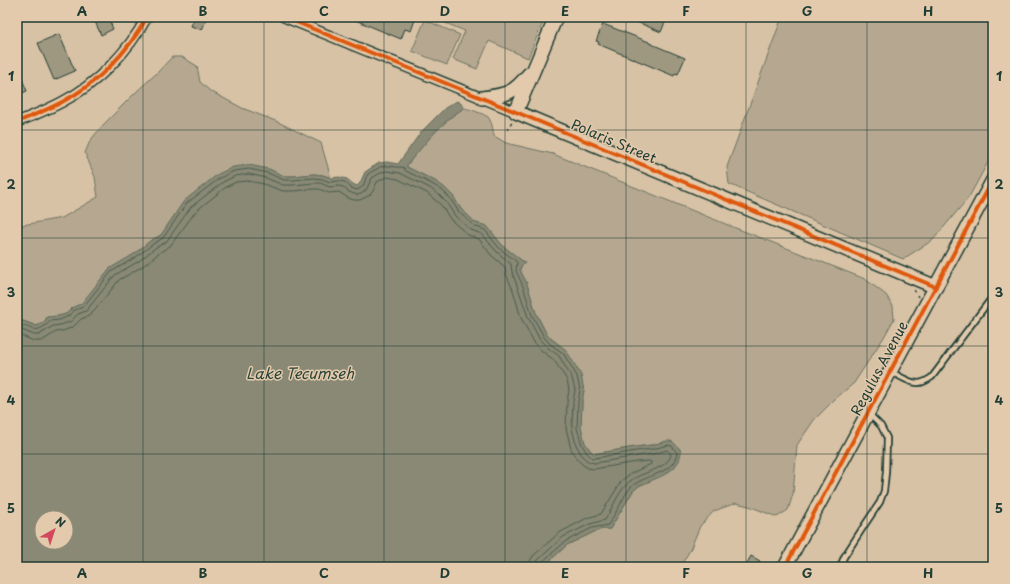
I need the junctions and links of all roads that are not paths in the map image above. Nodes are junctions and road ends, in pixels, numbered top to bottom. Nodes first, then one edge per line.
1 (147, 17) edge
2 (284, 17) edge
3 (556, 17) edge
4 (536, 65) junction
5 (482, 98) junction
6 (515, 116) junction
7 (17, 122) edge
8 (993, 180) edge
9 (988, 200) edge
10 (936, 287) junction
11 (993, 296) edge
12 (890, 372) junction
13 (868, 413) junction
14 (785, 567) edge
15 (840, 567) edge

1 - 7 street
2 - 5 street, Polaris Street
3 - 4 street
4 - 5 street
4 - 6 street
5 - 6 street, Polaris Street
6 - 10 street, Polaris Street
8 - 9 street, Regulus Avenue
9 - 10 street, Regulus Avenue
10 - 12 street, Regulus Avenue
11 - 12 lane
12 - 13 street, Regulus Avenue
13 - 14 street, Regulus Avenue
13 - 15 lane

